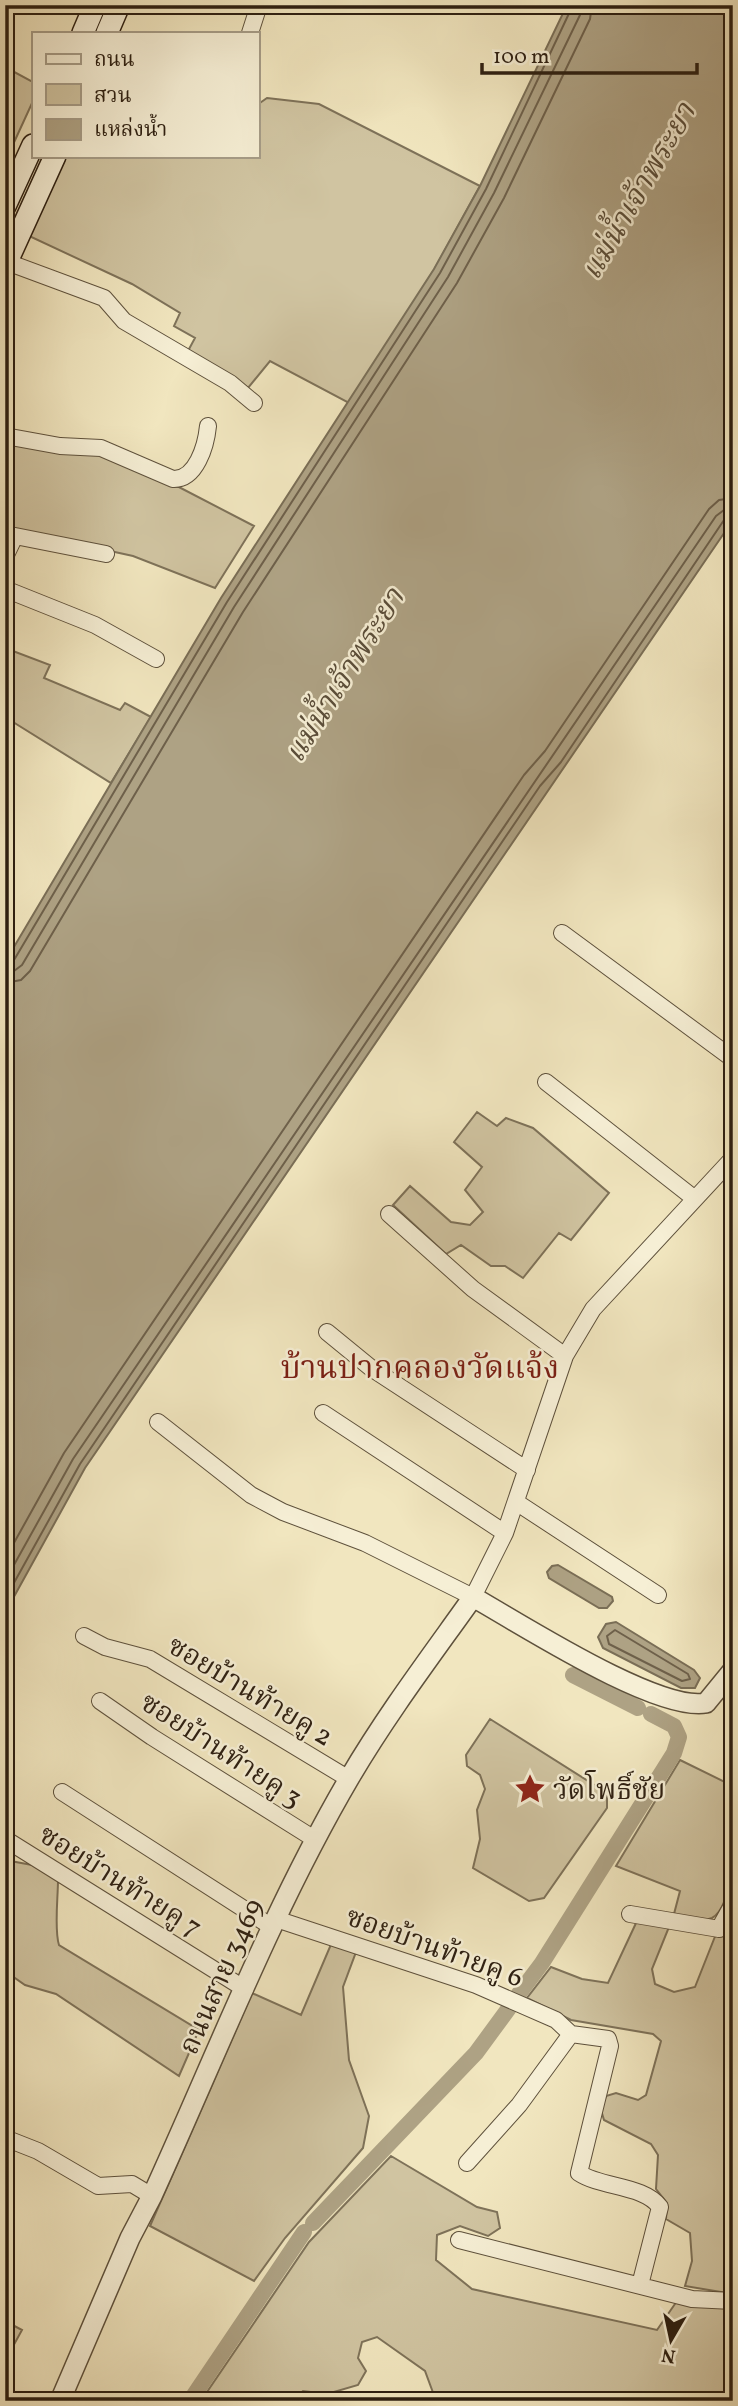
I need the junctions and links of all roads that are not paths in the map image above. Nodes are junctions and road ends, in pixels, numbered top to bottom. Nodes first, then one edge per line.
1 (95, 5) edge
2 (119, 5) edge
3 (259, 5) edge
4 (83, 32) edge
5 (107, 32) edge
6 (250, 32) edge
7 (32, 147) edge
8 (54, 158) edge
9 (5, 206) edge
10 (6, 264) edge
11 (254, 403) dead end
12 (208, 426) dead end
13 (5, 436) edge
14 (10, 535) edge
15 (106, 554) dead end
16 (5, 557) edge
17 (5, 589) edge
18 (156, 659) dead end
19 (562, 933) dead end
20 (733, 1059) edge
21 (546, 1082) dead end
22 (733, 1158) edge
23 (695, 1199) junction
24 (388, 1214) dead end
25 (327, 1332) dead end
26 (565, 1356) junction
27 (323, 1413) dead end
28 (158, 1422) dead end
29 (527, 1470) junction
30 (516, 1502) junction
31 (505, 1533) junction
32 (658, 1595) dead end
33 (473, 1597) junction
34 (84, 1636) dead end
35 (733, 1670) edge
36 (100, 1700) dead end
37 (349, 1779) junction
38 (62, 1792) dead end
39 (5, 1839) edge
40 (316, 1840) junction
41 (733, 1904) edge
42 (630, 1914) dead end
43 (274, 1923) junction
44 (245, 1989) junction
45 (571, 2034) junction
46 (5, 2138) edge
47 (467, 2163) dead end
48 (152, 2196) junction
49 (459, 2240) dead end
50 (640, 2285) junction
51 (733, 2301) edge
52 (60, 2401) edge

1 - 4 main road
2 - 5 main road
3 - 6 street
7 - 9 main road
8 - 10 main road
10 - 11 street
12 - 13 street
14 - 15 street
14 - 16 street
17 - 18 street
19 - 20 street
21 - 23 street
22 - 23 street
23 - 26 street
24 - 26 street
25 - 29 street
26 - 29 street
27 - 31 street
28 - 33 street
29 - 30 street
30 - 31 street
30 - 32 street
31 - 33 street
33 - 35 street
33 - 37 street, ถนนสาย 3469
34 - 37 street, ซอยบ้านท้ายคู 2
36 - 40 street, ซอยบ้านท้ายคู 3
37 - 40 street, ถนนสาย 3469
38 - 43 street, ซอยบ้านท้ายคู 6
39 - 44 street, ซอยบ้านท้ายคู 7
40 - 43 street, ถนนสาย 3469
41 - 42 street
43 - 44 street, ถนนสาย 3469
43 - 45 street, ซอยบ้านท้ายคู 6
44 - 48 street, ถนนสาย 3469
45 - 47 street
45 - 50 street
46 - 48 street
48 - 52 street, ถนนสาย 3469
49 - 50 street
50 - 51 street

